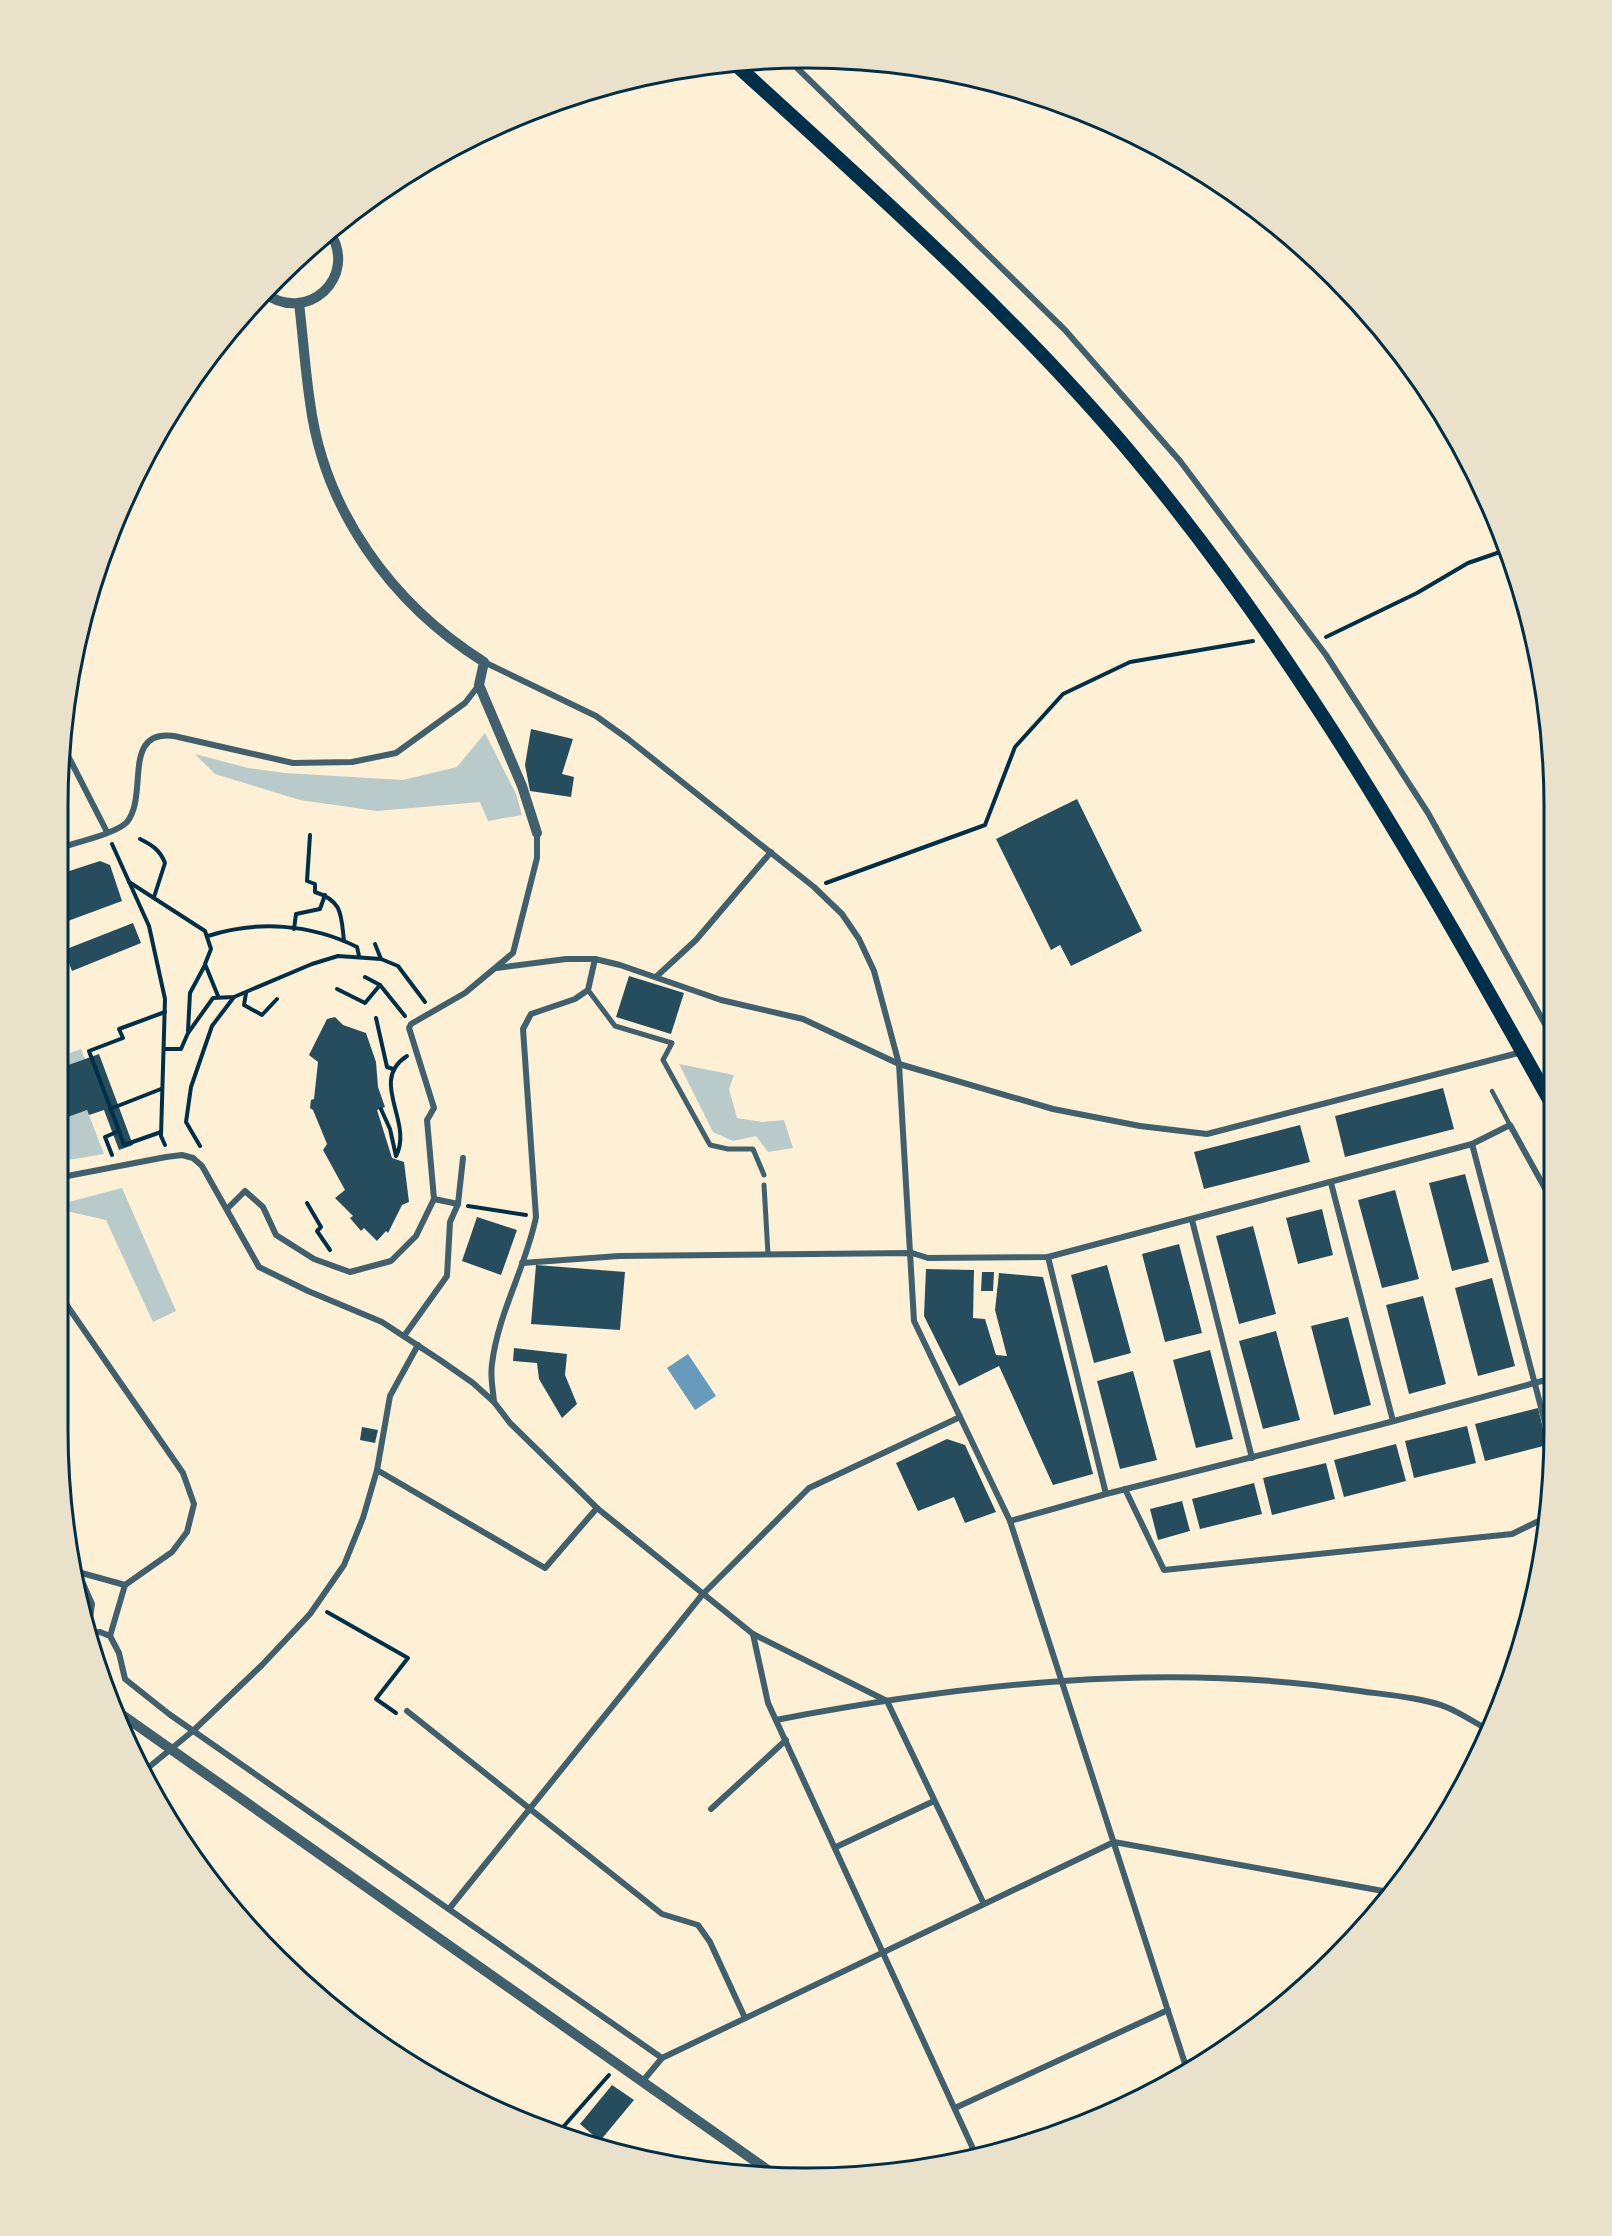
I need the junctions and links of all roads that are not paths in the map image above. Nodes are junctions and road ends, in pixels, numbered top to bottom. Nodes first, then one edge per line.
1 (797, 68) edge
2 (742, 71) edge
3 (334, 239) edge
4 (271, 297) edge
5 (299, 303) junction
6 (484, 662) junction
7 (479, 685) junction
8 (69, 758) edge
9 (107, 832) junction
10 (537, 832) joint
11 (68, 845) edge
12 (771, 852) junction
13 (595, 959) junction
14 (497, 968) junction
15 (657, 976) junction
16 (588, 990) junction
17 (1544, 1022) edge
18 (1522, 1052) junction
19 (899, 1064) junction
20 (1492, 1091) dead end
21 (1544, 1091) edge
22 (1510, 1125) junction
23 (1472, 1144) junction
24 (463, 1158) dead end
25 (764, 1175) dead end
26 (68, 1176) edge
27 (1330, 1183) junction
28 (764, 1185) dead end
29 (1544, 1187) edge
30 (434, 1199) junction
31 (458, 1204) junction
32 (227, 1209) junction
33 (1192, 1220) junction
34 (912, 1253) junction
35 (768, 1254) junction
36 (1048, 1257) junction
37 (522, 1263) junction
38 (68, 1307) edge
39 (404, 1336) junction
40 (418, 1345) junction
41 (1544, 1380) edge
42 (1535, 1382) junction
43 (494, 1402) junction
44 (960, 1417) junction
45 (1544, 1418) edge
46 (1393, 1421) junction
47 (1252, 1458) junction
48 (377, 1470) junction
49 (1125, 1490) junction
50 (1106, 1494) junction
51 (597, 1508) junction
52 (1010, 1521) junction
53 (1539, 1521) edge
54 (82, 1572) edge
55 (125, 1585) junction
56 (86, 1590) edge
57 (702, 1595) junction
58 (91, 1611) edge
59 (97, 1634) edge
60 (753, 1634) junction
61 (110, 1636) junction
62 (1062, 1682) junction
63 (887, 1701) junction
64 (407, 1711) dead end
65 (126, 1718) edge
66 (776, 1720) junction
67 (1482, 1726) edge
68 (194, 1730) junction
69 (786, 1740) junction
70 (169, 1749) junction
71 (149, 1767) edge
72 (934, 1801) junction
73 (530, 1808) junction
74 (711, 1809) dead end
75 (1114, 1842) junction
76 (836, 1847) junction
77 (1383, 1891) edge
78 (983, 1902) junction
79 (449, 1909) junction
80 (884, 1953) junction
81 (1168, 2010) junction
82 (745, 2018) junction
83 (662, 2058) junction
84 (1185, 2064) edge
85 (642, 2082) junction
86 (955, 2108) junction
87 (973, 2149) edge
88 (764, 2167) edge

1 - 17 street
2 - 18 main road
3 - 5 street
4 - 5 street
5 - 6 street
6 - 7 street
6 - 12 street
7 - 9 street
7 - 10 street
8 - 9 street
9 - 11 street
10 - 14 street
12 - 15 street
12 - 19 street
13 - 14 street
13 - 15 street
13 - 16 street
14 - 30 street
15 - 19 street
16 - 25 street
16 - 37 street
18 - 19 street
18 - 21 main road
19 - 34 street
20 - 22 lane
22 - 23 street
22 - 29 street
23 - 27 street
23 - 42 street
24 - 31 street
26 - 32 street
27 - 33 street
27 - 46 street
28 - 35 street
30 - 31 street
30 - 32 street
31 - 39 street
32 - 39 street
33 - 36 street
33 - 47 street
34 - 35 street
34 - 36 street
34 - 44 street
35 - 37 street
36 - 50 street
37 - 43 street
38 - 55 street
39 - 40 street
40 - 43 street
40 - 48 street
41 - 42 street
42 - 45 street
42 - 46 street
43 - 51 street
44 - 52 street
44 - 57 street
46 - 47 street
47 - 49 street
48 - 51 street
48 - 68 street
49 - 50 street
49 - 53 street
50 - 52 street
51 - 57 street
52 - 62 street
54 - 55 street
55 - 61 street
56 - 58 street
57 - 60 street
57 - 73 street
59 - 61 street
60 - 63 street
60 - 66 street
61 - 68 street
62 - 63 street
62 - 67 street
62 - 75 street
63 - 66 street
63 - 72 street
64 - 73 street
65 - 70 street
66 - 69 street
68 - 70 street
68 - 79 street
69 - 74 street
69 - 76 street
70 - 71 street
70 - 85 street
72 - 76 street
72 - 78 street
73 - 79 street
73 - 82 street
75 - 77 street
75 - 78 street
75 - 81 street
76 - 80 street
78 - 80 street
79 - 83 street
80 - 82 street
80 - 86 street
81 - 84 street
81 - 86 street
82 - 83 street
83 - 85 street
85 - 88 street
86 - 87 street

